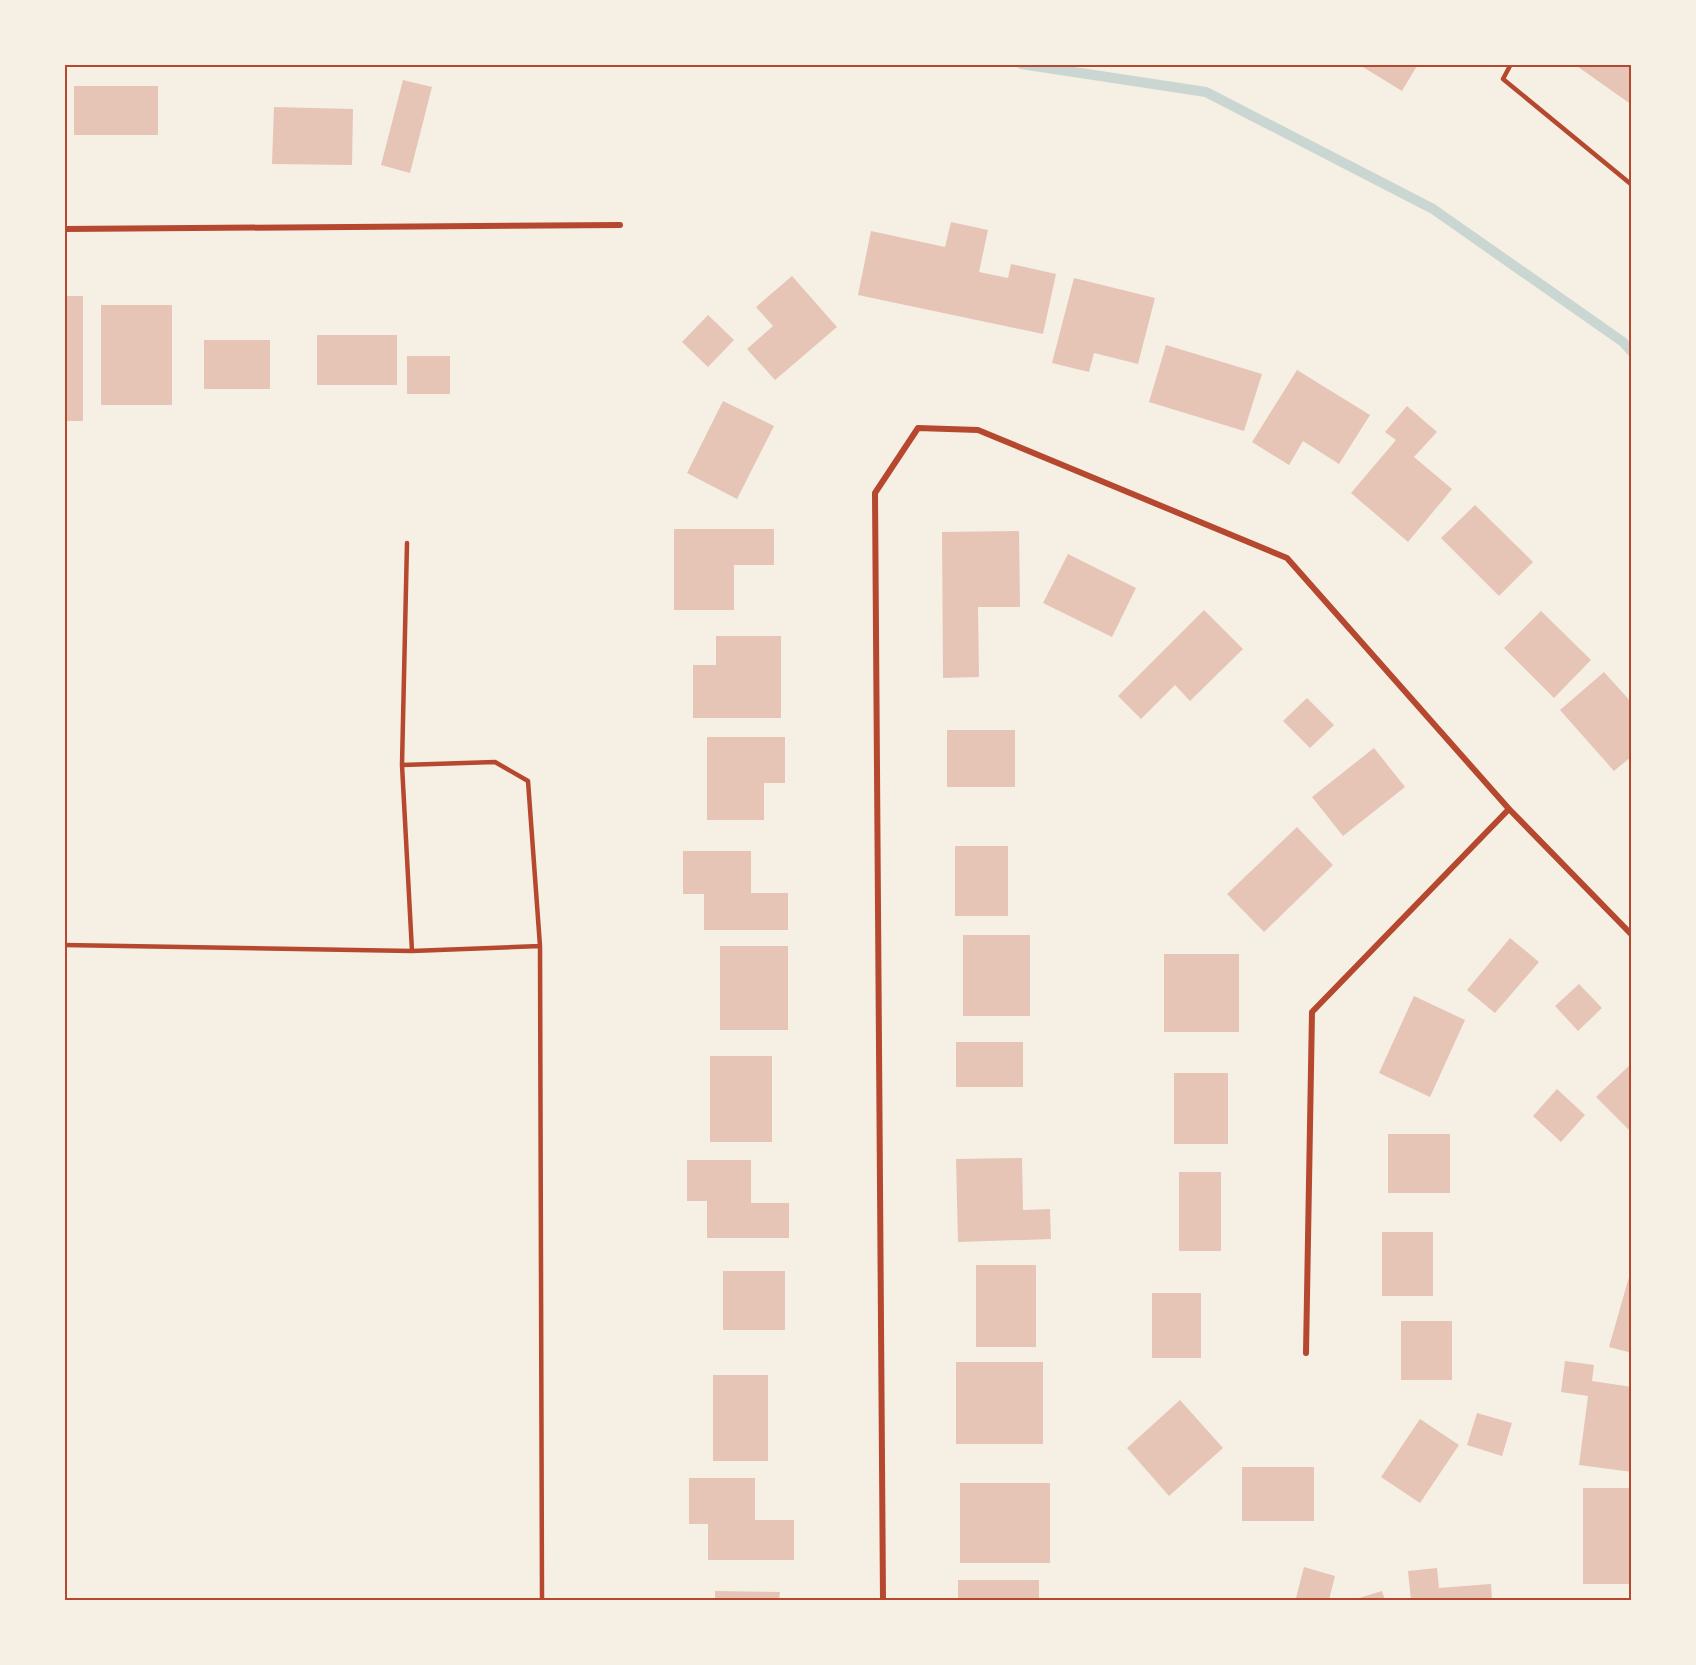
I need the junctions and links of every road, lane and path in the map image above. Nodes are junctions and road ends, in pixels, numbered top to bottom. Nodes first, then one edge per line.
1 (1511, 64) edge
2 (1632, 185) edge
3 (620, 225) dead end
4 (64, 229) edge
5 (407, 543) dead end
6 (402, 765) junction
7 (1509, 809) junction
8 (1632, 935) edge
9 (64, 945) edge
10 (540, 946) junction
11 (412, 951) junction
12 (1306, 1353) dead end
13 (542, 1600) edge
14 (883, 1600) edge

1 - 2 lane
3 - 4 street
5 - 6 lane
6 - 10 lane
6 - 11 lane
7 - 8 street
7 - 12 street
7 - 14 street
9 - 11 lane
10 - 11 lane
10 - 13 lane

